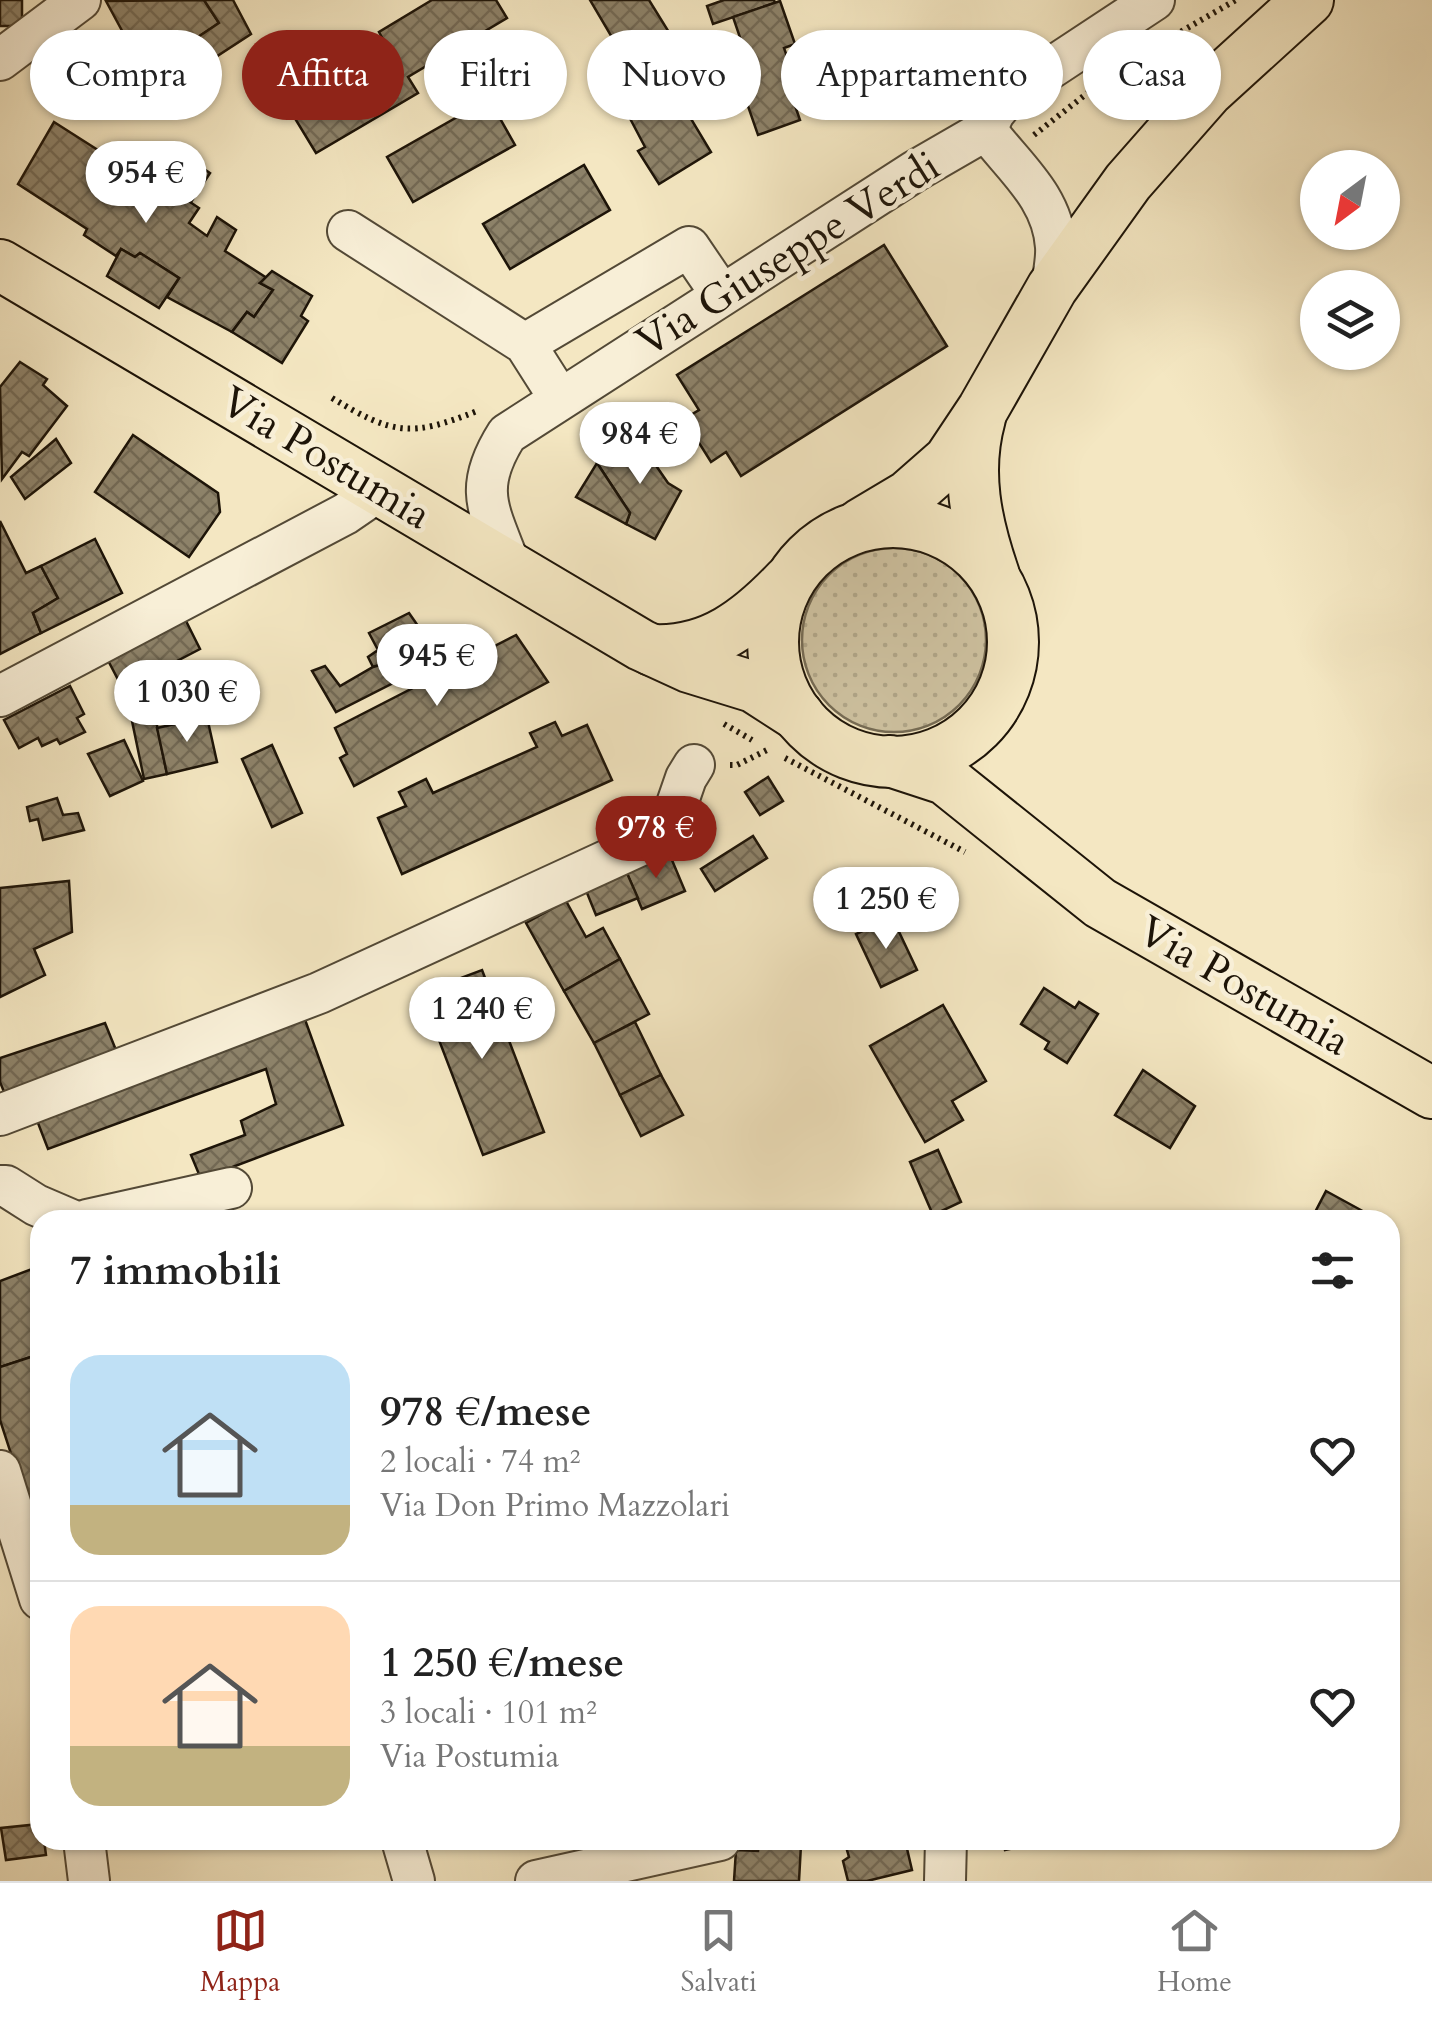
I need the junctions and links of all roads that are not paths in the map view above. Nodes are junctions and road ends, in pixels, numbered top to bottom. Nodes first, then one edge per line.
1 (80, 0) edge
2 (1154, 0) edge
3 (1308, 0) edge
4 (0, 60) edge
5 (1004, 137) junction
6 (348, 231) dead end
7 (0, 265) edge
8 (1052, 288) junction
9 (721, 294) junction
10 (525, 344) junction
11 (560, 399) junction
12 (983, 410) junction
13 (380, 490) junction
14 (848, 531) junction
15 (510, 566) junction
16 (792, 578) junction
17 (996, 580) junction
18 (652, 650) junction
19 (1002, 694) junction
20 (0, 696) edge
21 (800, 716) junction
22 (890, 761) junction
23 (694, 765) dead end
24 (1060, 874) junction
25 (1432, 1093) edge
26 (0, 1116) edge
27 (0, 1186) edge
28 (231, 1188) dead end
29 (49, 1210) edge
30 (132, 1210) edge
31 (0, 1470) edge
32 (30, 1567) edge
33 (85, 1850) edge
34 (405, 1850) edge
35 (946, 1850) edge
36 (677, 1857) edge
37 (89, 1881) edge
38 (414, 1881) edge
39 (536, 1881) edge
40 (945, 1881) edge

1 - 4 street
2 - 5 street, Via Giuseppe Verdi
3 - 8 main road
5 - 8 street, Via Giuseppe Verdi
5 - 9 street, Via Giuseppe Verdi
6 - 10 street
7 - 13 main road, Via Postumia
8 - 12 main road
9 - 10 street
9 - 11 street, Via Giuseppe Verdi
10 - 11 street
11 - 15 street, Via Giuseppe Verdi
12 - 14 main road
12 - 17 main road
13 - 15 main road, Via Postumia
13 - 20 street
14 - 16 main road
14 - 17 main road
15 - 18 main road, Via Postumia
16 - 18 main road
16 - 21 main road
17 - 19 main road
18 - 21 main road, Via Postumia
19 - 22 main road
19 - 24 main road, Via Postumia
21 - 22 main road
22 - 24 main road, Via Postumia
23 - 26 street
24 - 25 main road, Via Postumia
27 - 29 street
28 - 30 street
31 - 32 street
33 - 37 street
34 - 38 street
35 - 40 street
36 - 39 street

